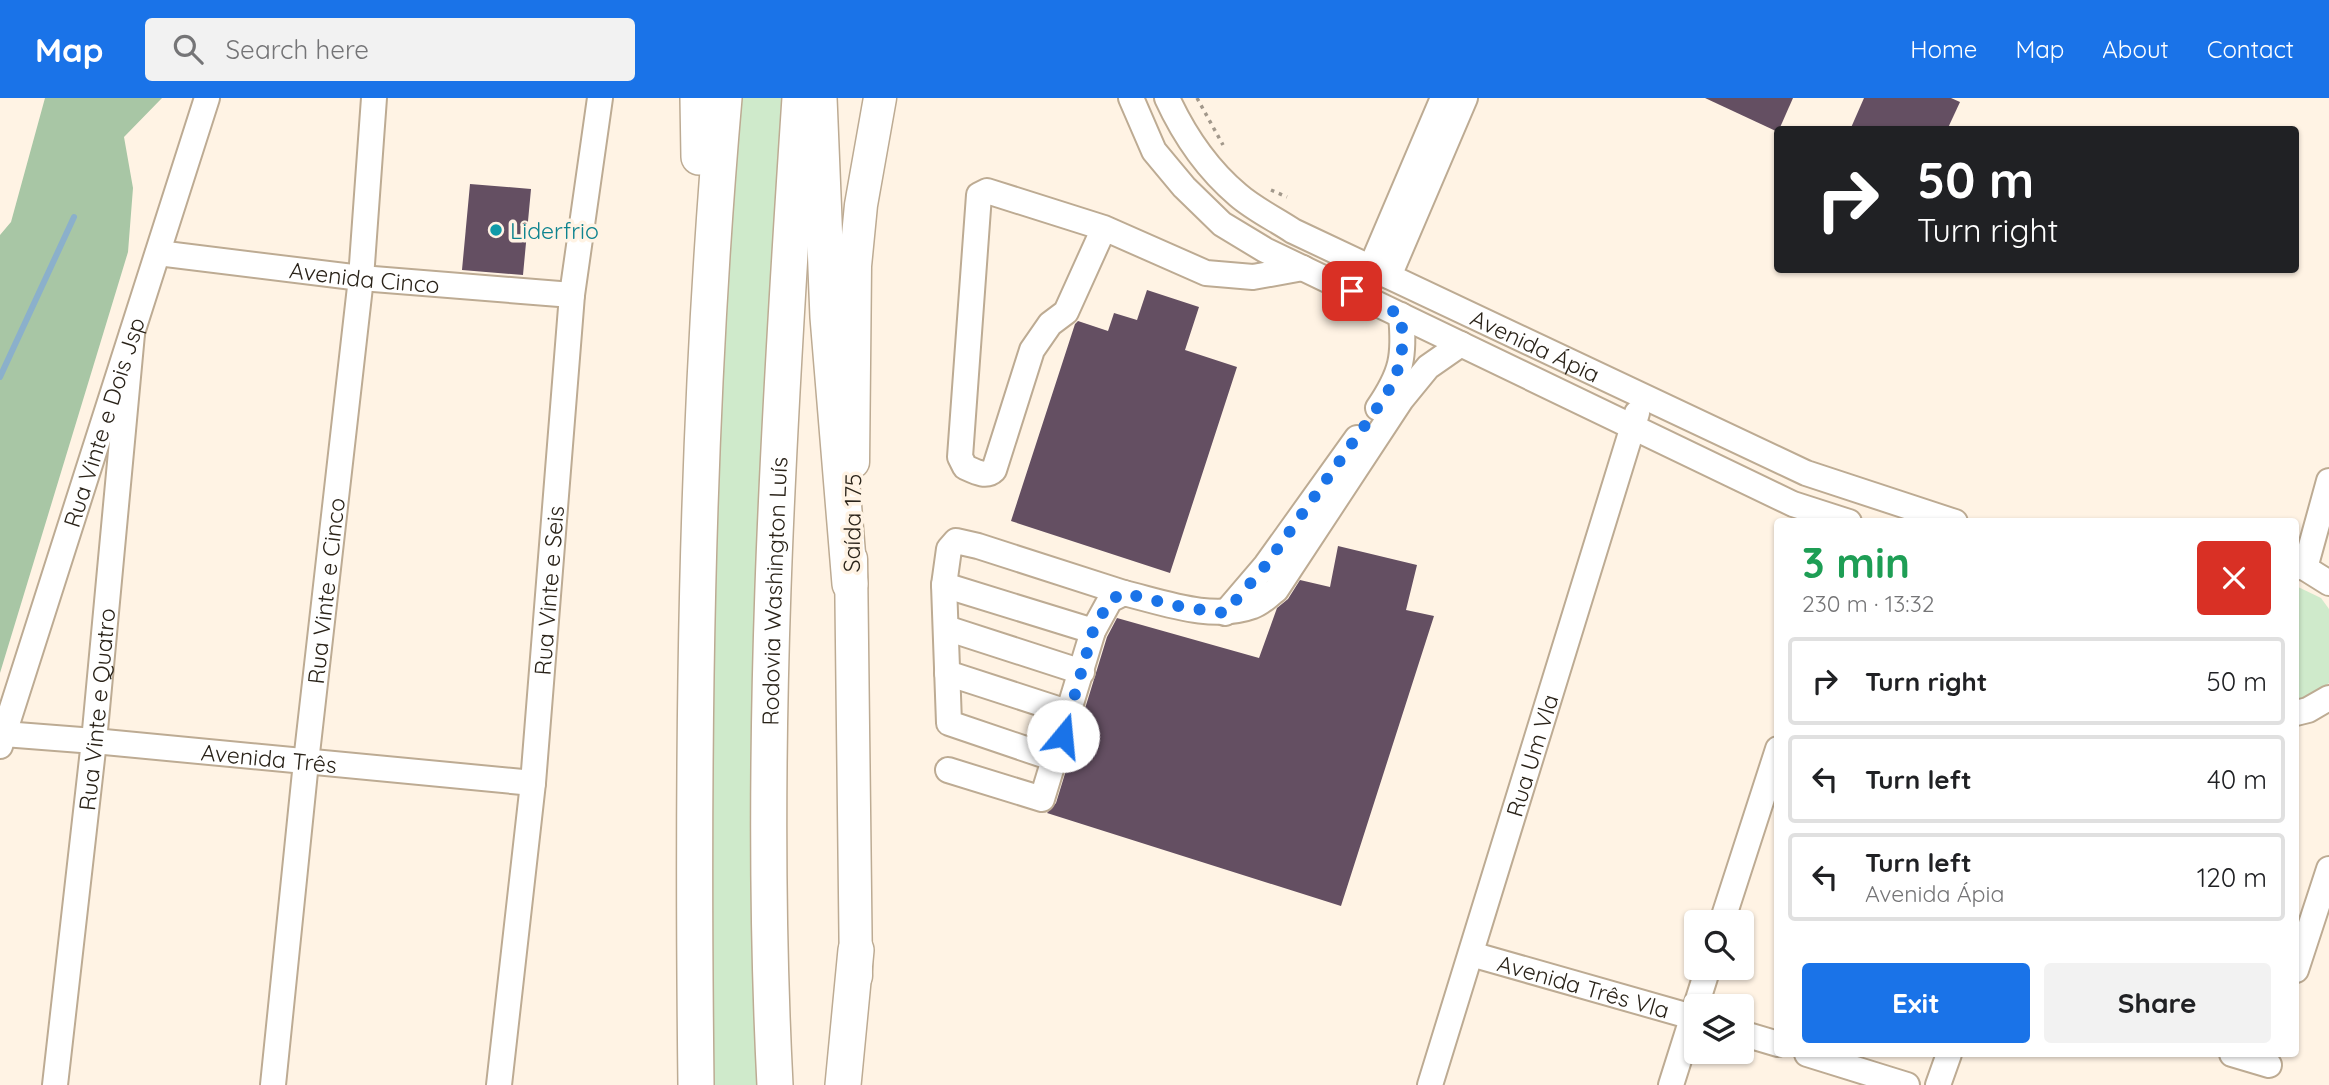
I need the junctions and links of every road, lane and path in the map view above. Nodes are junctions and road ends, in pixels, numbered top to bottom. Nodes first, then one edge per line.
1 (207, 98) edge
2 (374, 98) edge
3 (600, 98) edge
4 (698, 98) edge
5 (724, 98) edge
6 (800, 98) edge
7 (819, 98) edge
8 (880, 98) edge
9 (1132, 98) edge
10 (1167, 98) edge
11 (1197, 98) edge
12 (1443, 98) edge
13 (1465, 98) edge
14 (1228, 154) dead end
15 (1265, 187) dead end
16 (1287, 197) dead end
17 (1282, 224) junction
18 (1104, 228) junction
19 (1265, 250) junction
20 (158, 253) junction
21 (1303, 268) junction
22 (1380, 272) junction
23 (1226, 276) junction
24 (361, 278) junction
25 (572, 295) junction
26 (1401, 315) junction
27 (132, 334) junction
28 (1461, 344) junction
29 (704, 394) junction
30 (1643, 396) junction
31 (1632, 426) junction
32 (2329, 481) edge
33 (1853, 489) junction
34 (1837, 518) edge
35 (1850, 518) edge
36 (1943, 518) edge
37 (2300, 567) edge
38 (2329, 583) edge
39 (850, 584) junction
40 (944, 584) junction
41 (1124, 593) junction
42 (1225, 613) junction
43 (946, 628) junction
44 (1093, 631) junction
45 (1082, 672) junction
46 (947, 673) junction
47 (1070, 713) junction
48 (2, 740) edge
49 (94, 741) junction
50 (1055, 759) junction
51 (306, 762) junction
52 (1774, 762) edge
53 (948, 770) dead end
54 (533, 783) junction
55 (2329, 869) edge
56 (1726, 910) edge
57 (856, 950) junction
58 (1471, 954) junction
59 (2299, 961) edge
60 (1684, 1015) edge
61 (1754, 1037) edge
62 (1774, 1043) edge
63 (1684, 1047) edge
64 (1817, 1057) edge
65 (1948, 1057) edge
66 (2240, 1057) edge
67 (2267, 1068) edge
68 (55, 1085) edge
69 (273, 1085) edge
70 (499, 1085) edge
71 (696, 1085) edge
72 (775, 1085) edge
73 (843, 1085) edge
74 (859, 1085) edge
75 (1430, 1085) edge
76 (1671, 1085) edge
77 (1907, 1085) edge
78 (1938, 1085) edge

1 - 20 street, Rua Vinte e Dois Jsp
2 - 24 street, Rua Vinte e Cinco
3 - 25 street, Rua Vinte e Seis
4 - 29 highway
5 - 29 highway
6 - 72 highway, Rodovia Washington Luís
7 - 39 highway
8 - 39 main road, Saída 175
9 - 19 street, Avenida Ápia
10 - 17 street, Avenida Ápia
11 - 14 path
12 - 22 street
13 - 22 street
15 - 16 path
17 - 19 street
17 - 22 street, Avenida Ápia
18 - 18 street
18 - 23 street
19 - 21 street, Avenida Ápia
19 - 23 street
20 - 24 street, Avenida Cinco
20 - 27 street, Rua Vinte e Dois Jsp
21 - 23 street
21 - 26 street, Avenida Ápia
22 - 30 street, Avenida Ápia
24 - 25 street, Avenida Cinco
24 - 51 street, Rua Vinte e Cinco
25 - 54 street, Rua Vinte e Seis
26 - 28 street, Avenida Ápia
26 - 42 street
27 - 48 street, Rua Vinte e Dois Jsp
27 - 49 street, Rua Vinte e Quatro
28 - 31 street, Avenida Ápia
28 - 42 street
29 - 71 highway
30 - 31 street, Rua Um Vla
30 - 33 street, Avenida Ápia
31 - 34 street, Avenida Ápia
31 - 58 street, Rua Um Vla
32 - 37 street
33 - 35 street
33 - 36 street, Avenida Ápia
37 - 38 street
39 - 57 main road, Saída 175
40 - 41 street
40 - 43 street
40 - 44 street
41 - 42 street
41 - 44 street
43 - 45 street
43 - 46 street
44 - 45 street
45 - 47 street
46 - 47 street
46 - 50 street
47 - 50 street
48 - 49 street, Avenida Três
49 - 51 street, Avenida Três
49 - 68 street, Rua Vinte e Quatro
50 - 53 street
51 - 54 street, Avenida Três
51 - 69 street, Rua Vinte e Cinco
52 - 56 street
54 - 70 street, Rua Vinte e Seis
55 - 59 street
57 - 73 highway
57 - 74 main road, Saída 175
58 - 60 street, Avenida Três Vla
58 - 75 street, Rua Um Vla
61 - 62 street
63 - 76 street
64 - 77 street
65 - 78 street
66 - 67 street

